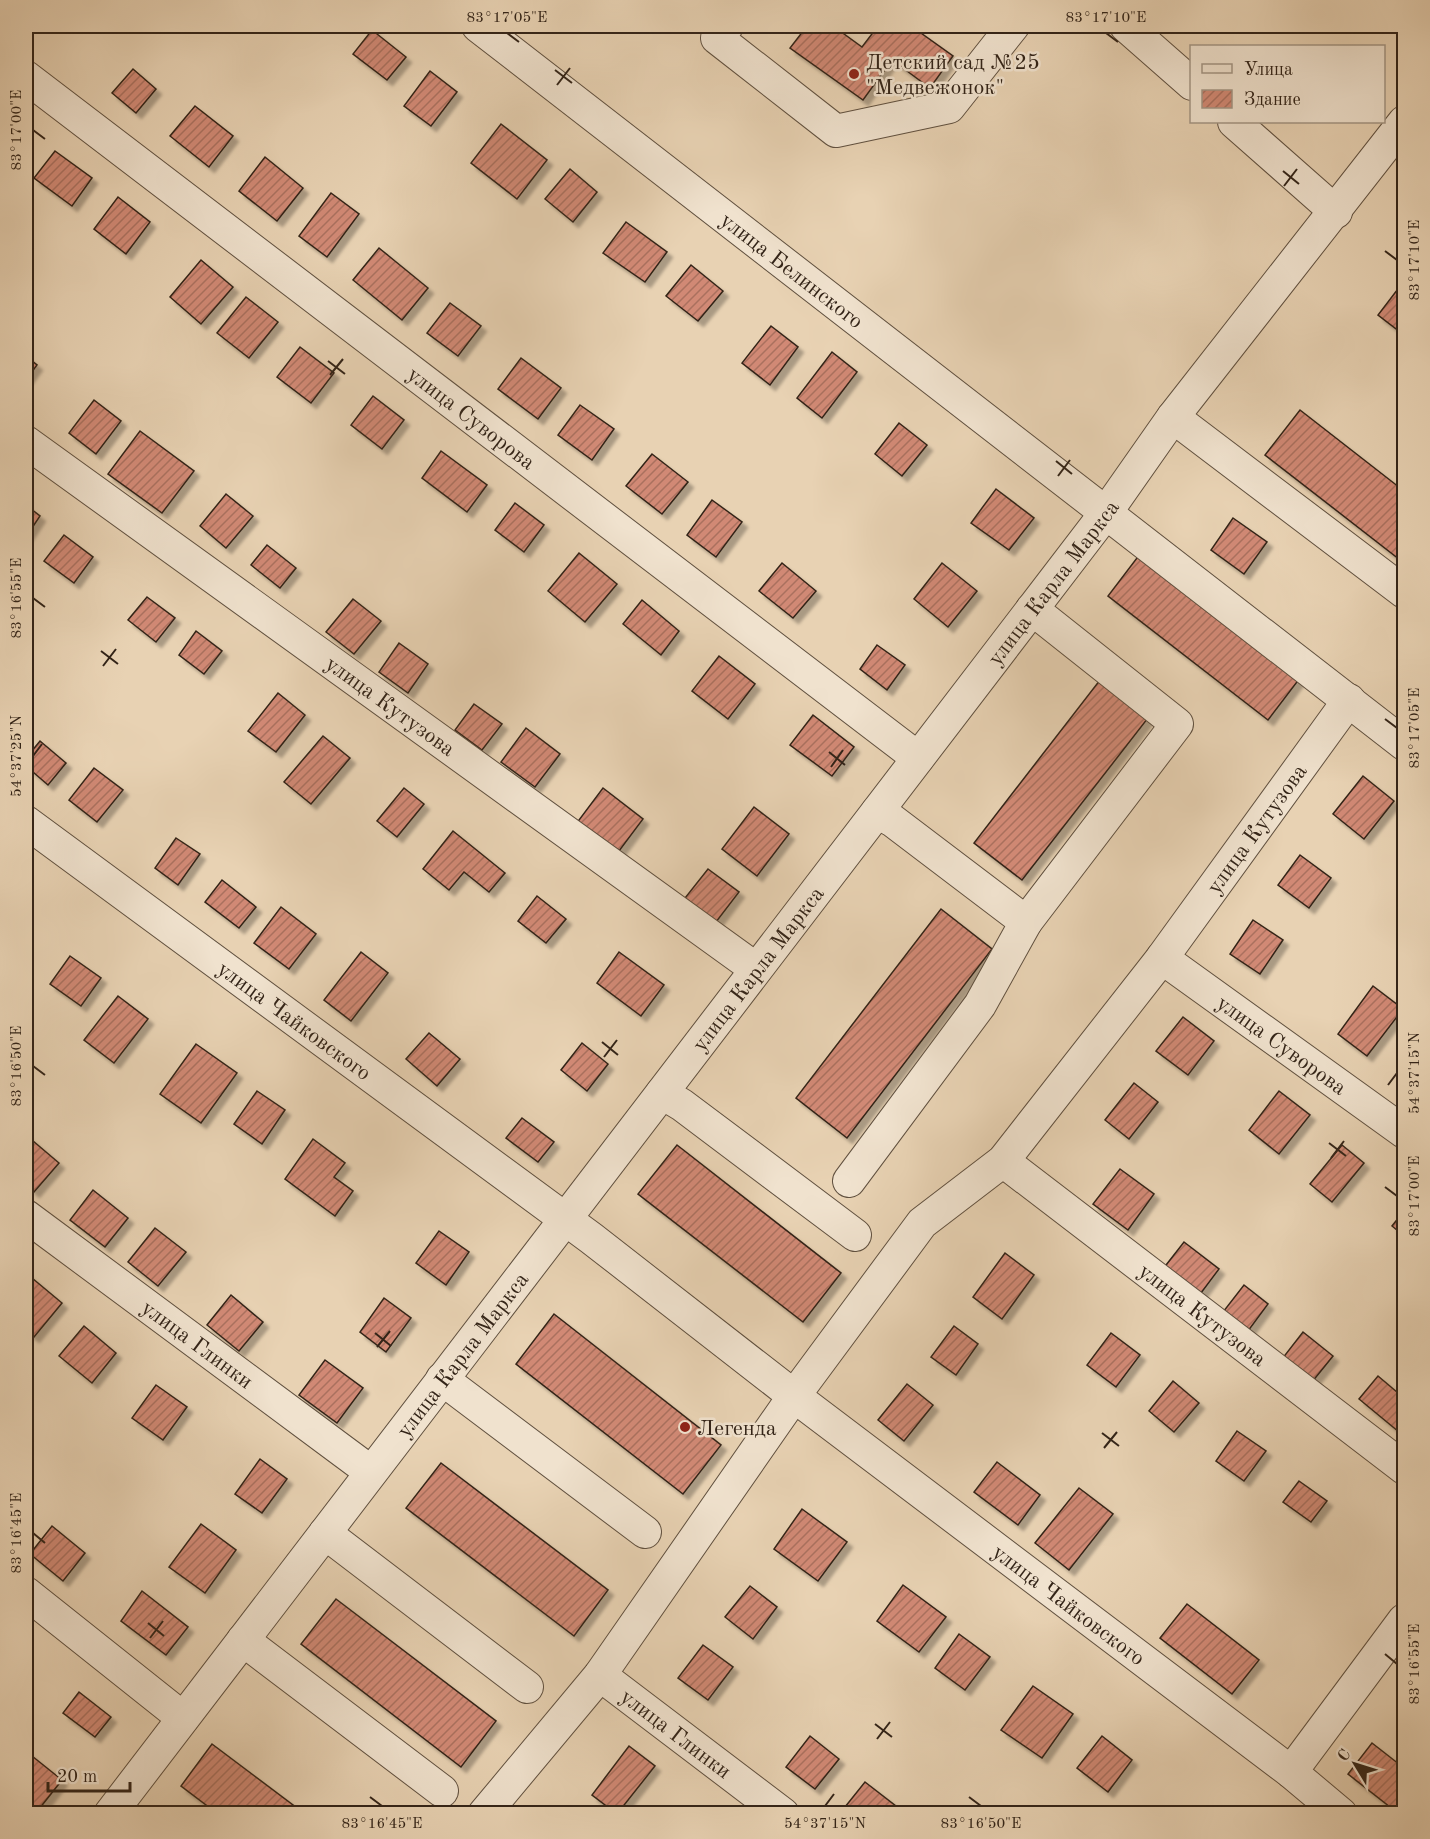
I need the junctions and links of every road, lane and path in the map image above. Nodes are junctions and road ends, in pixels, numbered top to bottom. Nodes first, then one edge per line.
1 (478, 26) edge
2 (727, 26) edge
3 (988, 26) edge
4 (1013, 26) edge
5 (1126, 26) edge
6 (986, 61) junction
7 (26, 78) edge
8 (1190, 83) edge
9 (1404, 122) edge
10 (1235, 123) edge
11 (1336, 212) junction
12 (1173, 417) junction
13 (26, 442) edge
14 (1105, 514) junction
15 (1404, 592) edge
16 (1032, 609) junction
17 (1349, 700) junction
18 (1404, 744) edge
19 (918, 758) junction
20 (877, 812) junction
21 (26, 822) edge
22 (1026, 922) junction
23 (1162, 958) junction
24 (756, 969) junction
25 (662, 1093) junction
26 (1404, 1132) edge
27 (1003, 1161) junction
28 (849, 1181) dead end
29 (26, 1216) edge
30 (565, 1219) junction
31 (855, 1235) dead end
32 (442, 1379) junction
33 (794, 1396) junction
34 (1404, 1468) edge
35 (371, 1472) junction
36 (645, 1532) dead end
37 (325, 1533) junction
38 (26, 1593) edge
39 (1404, 1620) edge
40 (243, 1640) junction
41 (600, 1675) junction
42 (527, 1687) dead end
43 (183, 1718) junction
44 (1291, 1772) junction
45 (442, 1791) dead end
46 (110, 1814) edge
47 (484, 1814) edge
48 (783, 1814) edge
49 (1341, 1814) edge

1 - 14 street, улица Белинского
2 - 6 street
3 - 6 street
4 - 6 street
5 - 8 street
7 - 19 street, улица Суворова
9 - 11 street, улица Карла Маркса
10 - 11 street
11 - 12 street, улица Карла Маркса
12 - 14 street, улица Карла Маркса
12 - 15 street
13 - 24 street, улица Кутузова
14 - 16 street, улица Карла Маркса
14 - 17 street, улица Белинского
16 - 19 street, улица Карла Маркса
16 - 22 street
17 - 18 street
17 - 23 street, улица Кутузова
19 - 20 street, улица Карла Маркса
20 - 22 street
20 - 24 street, улица Карла Маркса
21 - 30 street, улица Чайковского
22 - 28 street
23 - 26 street, улица Суворова
23 - 27 street, улица Кутузова
24 - 25 street, улица Карла Маркса
25 - 30 street, улица Карла Маркса
25 - 31 street
27 - 33 street, улица Кутузова
27 - 34 street, улица Кутузова
29 - 35 street, улица Глинки
30 - 32 street, улица Карла Маркса
30 - 33 street, улица Чайковского
32 - 35 street, улица Карла Маркса
32 - 36 street
33 - 41 street, улица Кутузова
33 - 44 street, улица Чайковского
35 - 37 street, улица Карла Маркса
37 - 40 street, улица Карла Маркса
37 - 42 street
38 - 43 street
39 - 44 street
40 - 43 street, улица Карла Маркса
40 - 45 street
41 - 47 street, улица Кутузова
41 - 48 street, улица Глинки
43 - 46 street, улица Карла Маркса
44 - 49 street, улица Чайковского

